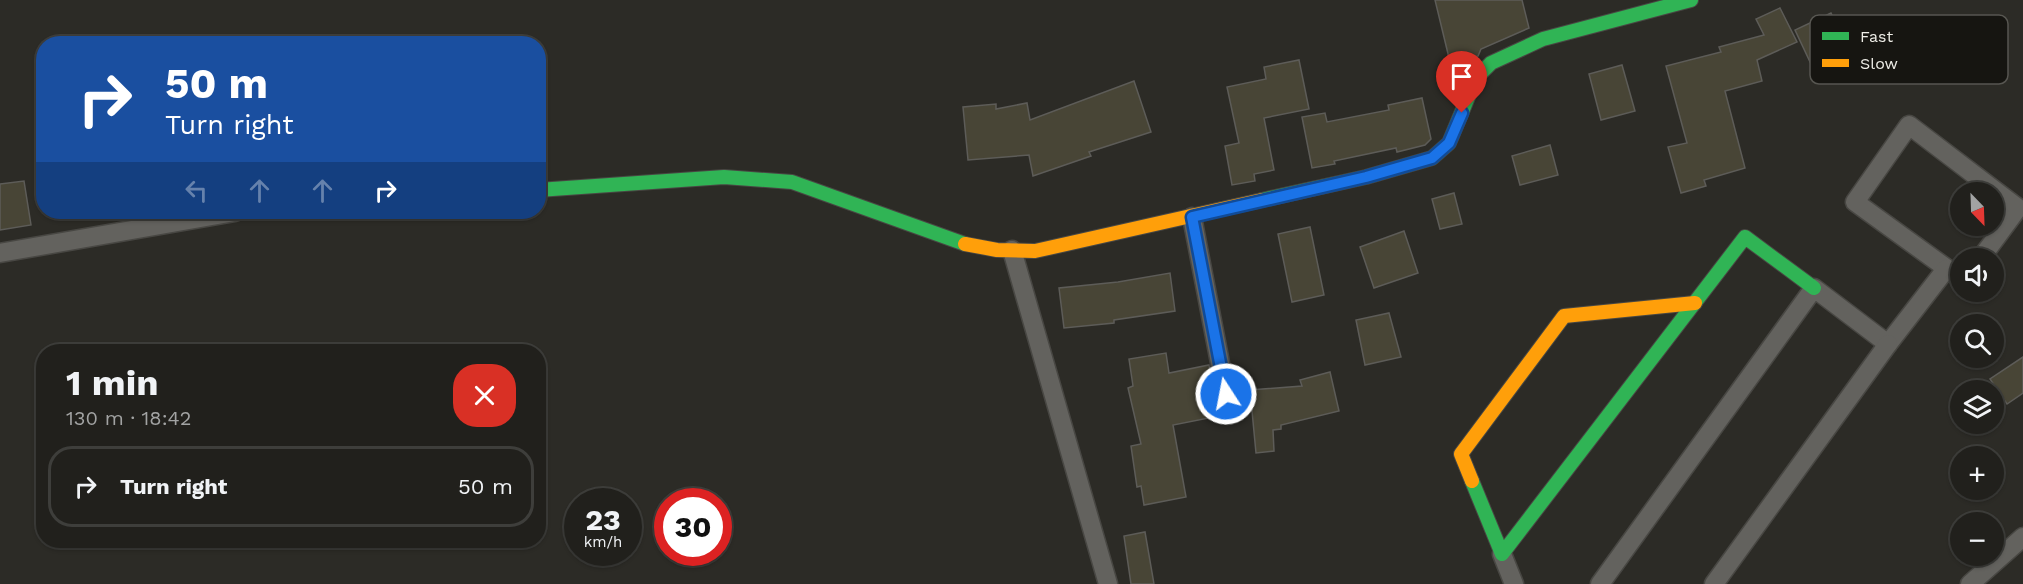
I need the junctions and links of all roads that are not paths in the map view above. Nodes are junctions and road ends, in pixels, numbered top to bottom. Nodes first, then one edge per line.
1 (1691, 0) edge
2 (546, 190) edge
3 (1192, 217) junction
4 (195, 219) edge
5 (1989, 248) edge
6 (1012, 250) junction
7 (0, 253) edge
8 (1950, 271) edge
9 (1950, 276) edge
10 (1814, 288) junction
11 (1695, 303) junction
12 (1888, 344) junction
13 (1226, 394) dead end
14 (2023, 537) edge
15 (1502, 554) junction
16 (1108, 584) edge
17 (1514, 584) edge
18 (1600, 584) edge
19 (1714, 584) edge
20 (1970, 584) edge

1 - 3 street
2 - 6 street
3 - 6 street
3 - 13 street
4 - 7 street
5 - 8 street
6 - 16 street
9 - 12 street
10 - 11 street
10 - 12 street
10 - 18 street
11 - 15 street
11 - 15 street
12 - 19 street
14 - 20 street
15 - 17 street

